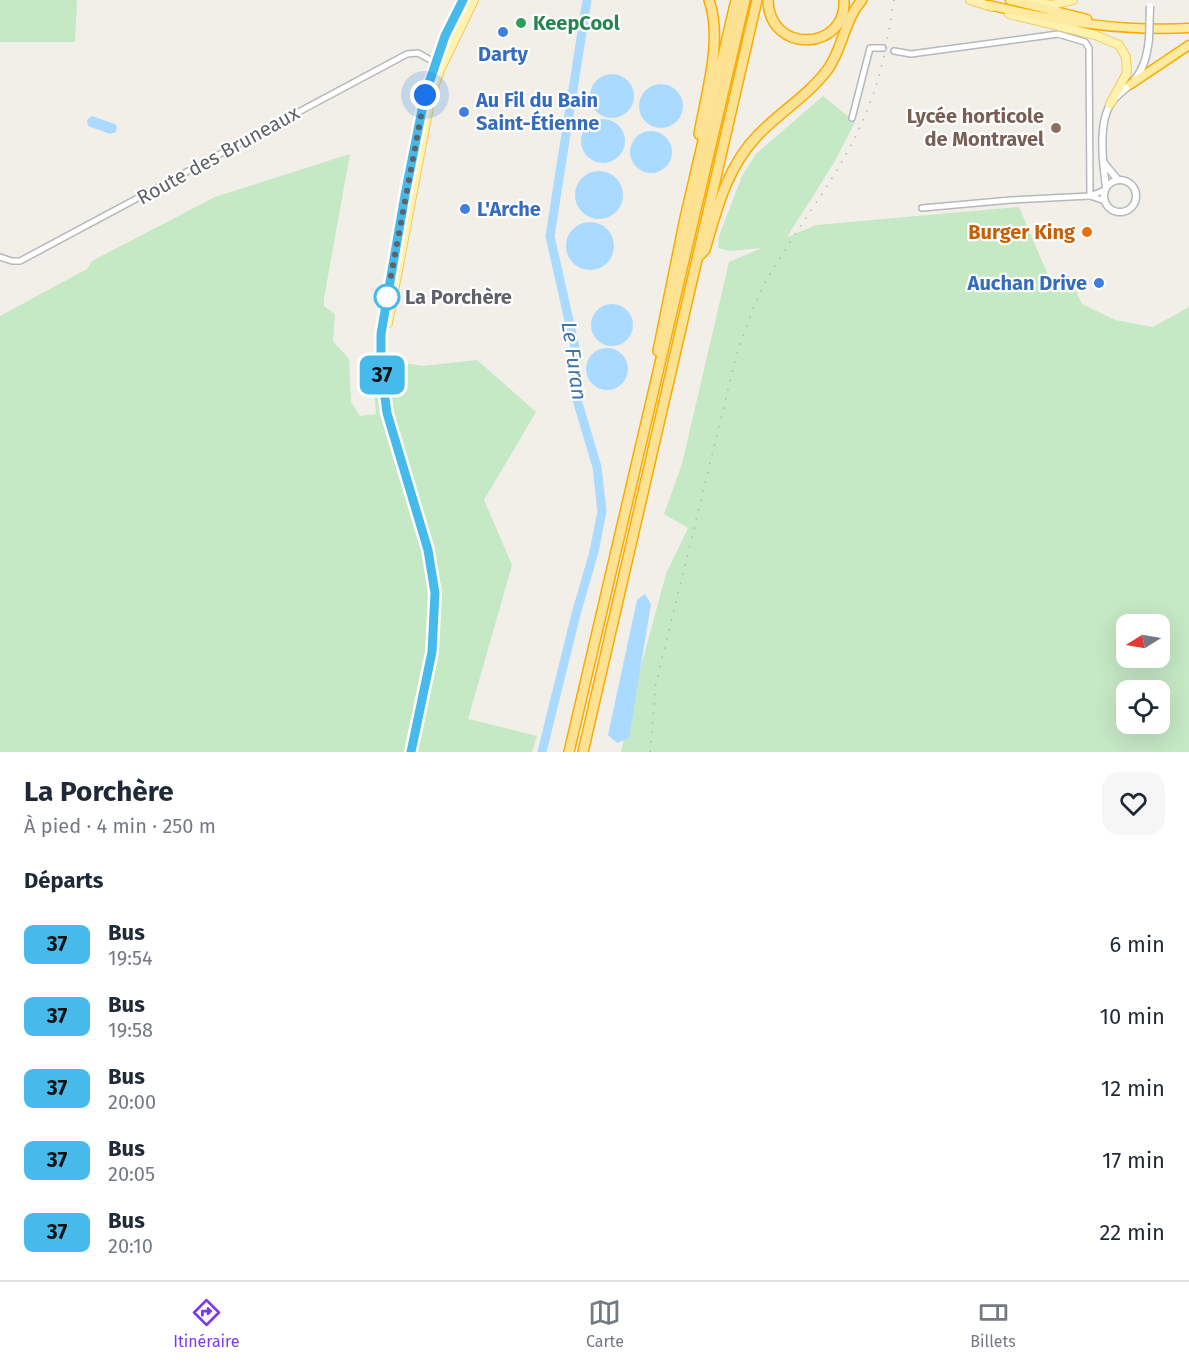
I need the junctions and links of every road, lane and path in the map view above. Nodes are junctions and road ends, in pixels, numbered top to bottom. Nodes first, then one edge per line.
1 (463, 0) edge
2 (474, 0) edge
3 (709, 0) edge
4 (736, 0) edge
5 (745, 0) edge
6 (757, 0) edge
7 (768, 0) edge
8 (844, 0) edge
9 (854, 0) edge
10 (862, 0) edge
11 (970, 0) edge
12 (1013, 0) edge
13 (1073, 0) edge
14 (1149, 3) edge
15 (989, 5) junction
16 (851, 14) junction
17 (453, 20) junction
18 (463, 24) junction
19 (1189, 26) edge
20 (1189, 45) edge
21 (883, 48) dead end
22 (894, 51) dead end
23 (438, 66) junction
24 (1131, 84) junction
25 (1110, 105) junction
26 (852, 118) dead end
27 (1104, 163) junction
28 (1118, 180) junction
29 (1106, 188) junction
30 (1090, 196) junction
31 (1105, 201) junction
32 (922, 208) dead end
33 (685, 218) junction
34 (0, 257) edge
35 (696, 259) junction
36 (660, 368) junction
37 (411, 752) edge
38 (569, 752) edge
39 (583, 752) edge

1 - 17 main road
2 - 18 main road
3 - 33 highway
4 - 33 highway
5 - 36 highway
6 - 35 highway
7 - 8 highway
9 - 16 highway
10 - 16 highway
11 - 15 main road
12 - 13 main road
12 - 19 highway
14 - 24 street, bridge
15 - 19 highway
15 - 25 main road
16 - 35 highway
17 - 18 main road
17 - 23 main road
18 - 23 main road
20 - 24 highway
21 - 26 street
22 - 30 street
23 - 34 street, Route des Bruneaux
23 - 37 main road
24 - 25 street
25 - 27 street
27 - 28 street
27 - 29 street
28 - 29 street
28 - 31 street
29 - 30 street
29 - 31 street
30 - 31 street
30 - 32 street
33 - 36 highway
35 - 39 highway
36 - 38 highway

